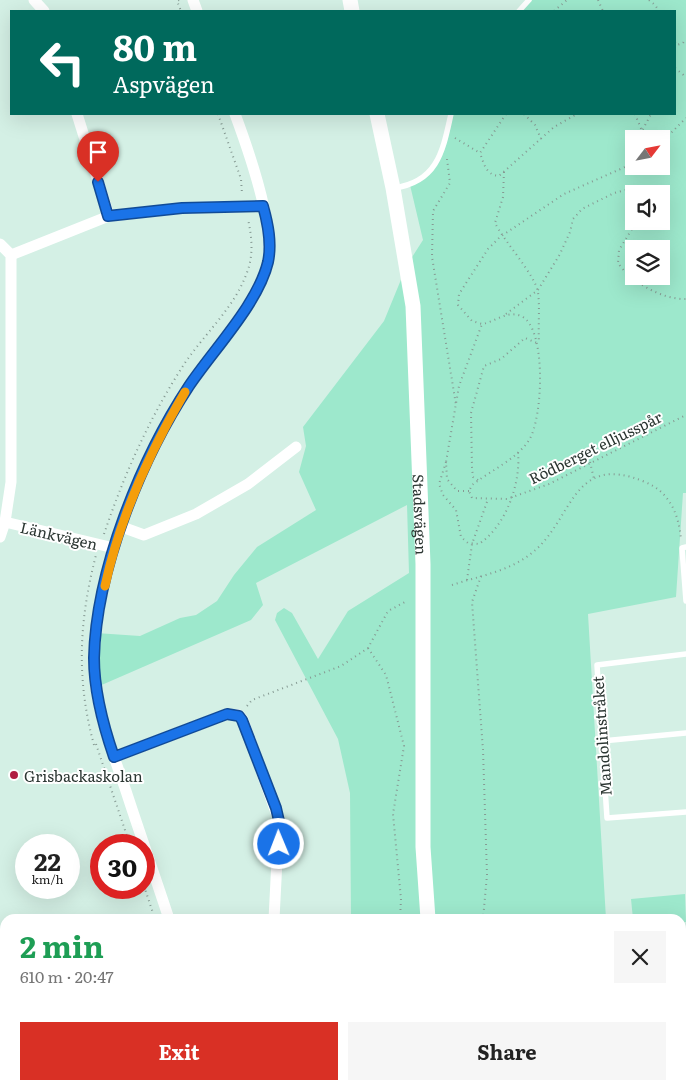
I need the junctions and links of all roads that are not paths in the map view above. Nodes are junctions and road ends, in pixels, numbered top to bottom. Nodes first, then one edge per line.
1 (34, 0) edge
2 (529, 0) edge
3 (43, 10) edge
4 (520, 10) edge
5 (77, 115) edge
6 (235, 115) edge
7 (377, 115) edge
8 (450, 115) edge
9 (394, 188) junction
10 (263, 206) junction
11 (108, 216) junction
12 (0, 244) edge
13 (11, 255) junction
14 (5, 370) edge
15 (296, 447) dead end
16 (5, 522) junction
17 (122, 527) junction
18 (0, 537) edge
19 (114, 548) junction
20 (684, 548) edge
21 (686, 601) edge
22 (686, 654) edge
23 (686, 733) edge
24 (602, 741) junction
25 (114, 757) junction
26 (686, 812) edge
27 (167, 914) edge
28 (274, 914) edge
29 (428, 914) edge

1 - 3 street
2 - 4 lane
5 - 11 street
6 - 10 street
7 - 9 main road, Stadsvägen
8 - 9 lane
9 - 29 main road, Stadsvägen
10 - 11 street
10 - 17 street
11 - 13 street
12 - 13 street
13 - 14 street
14 - 16 street
15 - 17 street
16 - 18 street
16 - 19 street, Länkvägen
17 - 19 street
19 - 25 street
20 - 21 lane
22 - 24 lane, Mandolinstråket
23 - 24 lane
24 - 26 lane, Mandolinstråket
25 - 27 street
25 - 28 street

